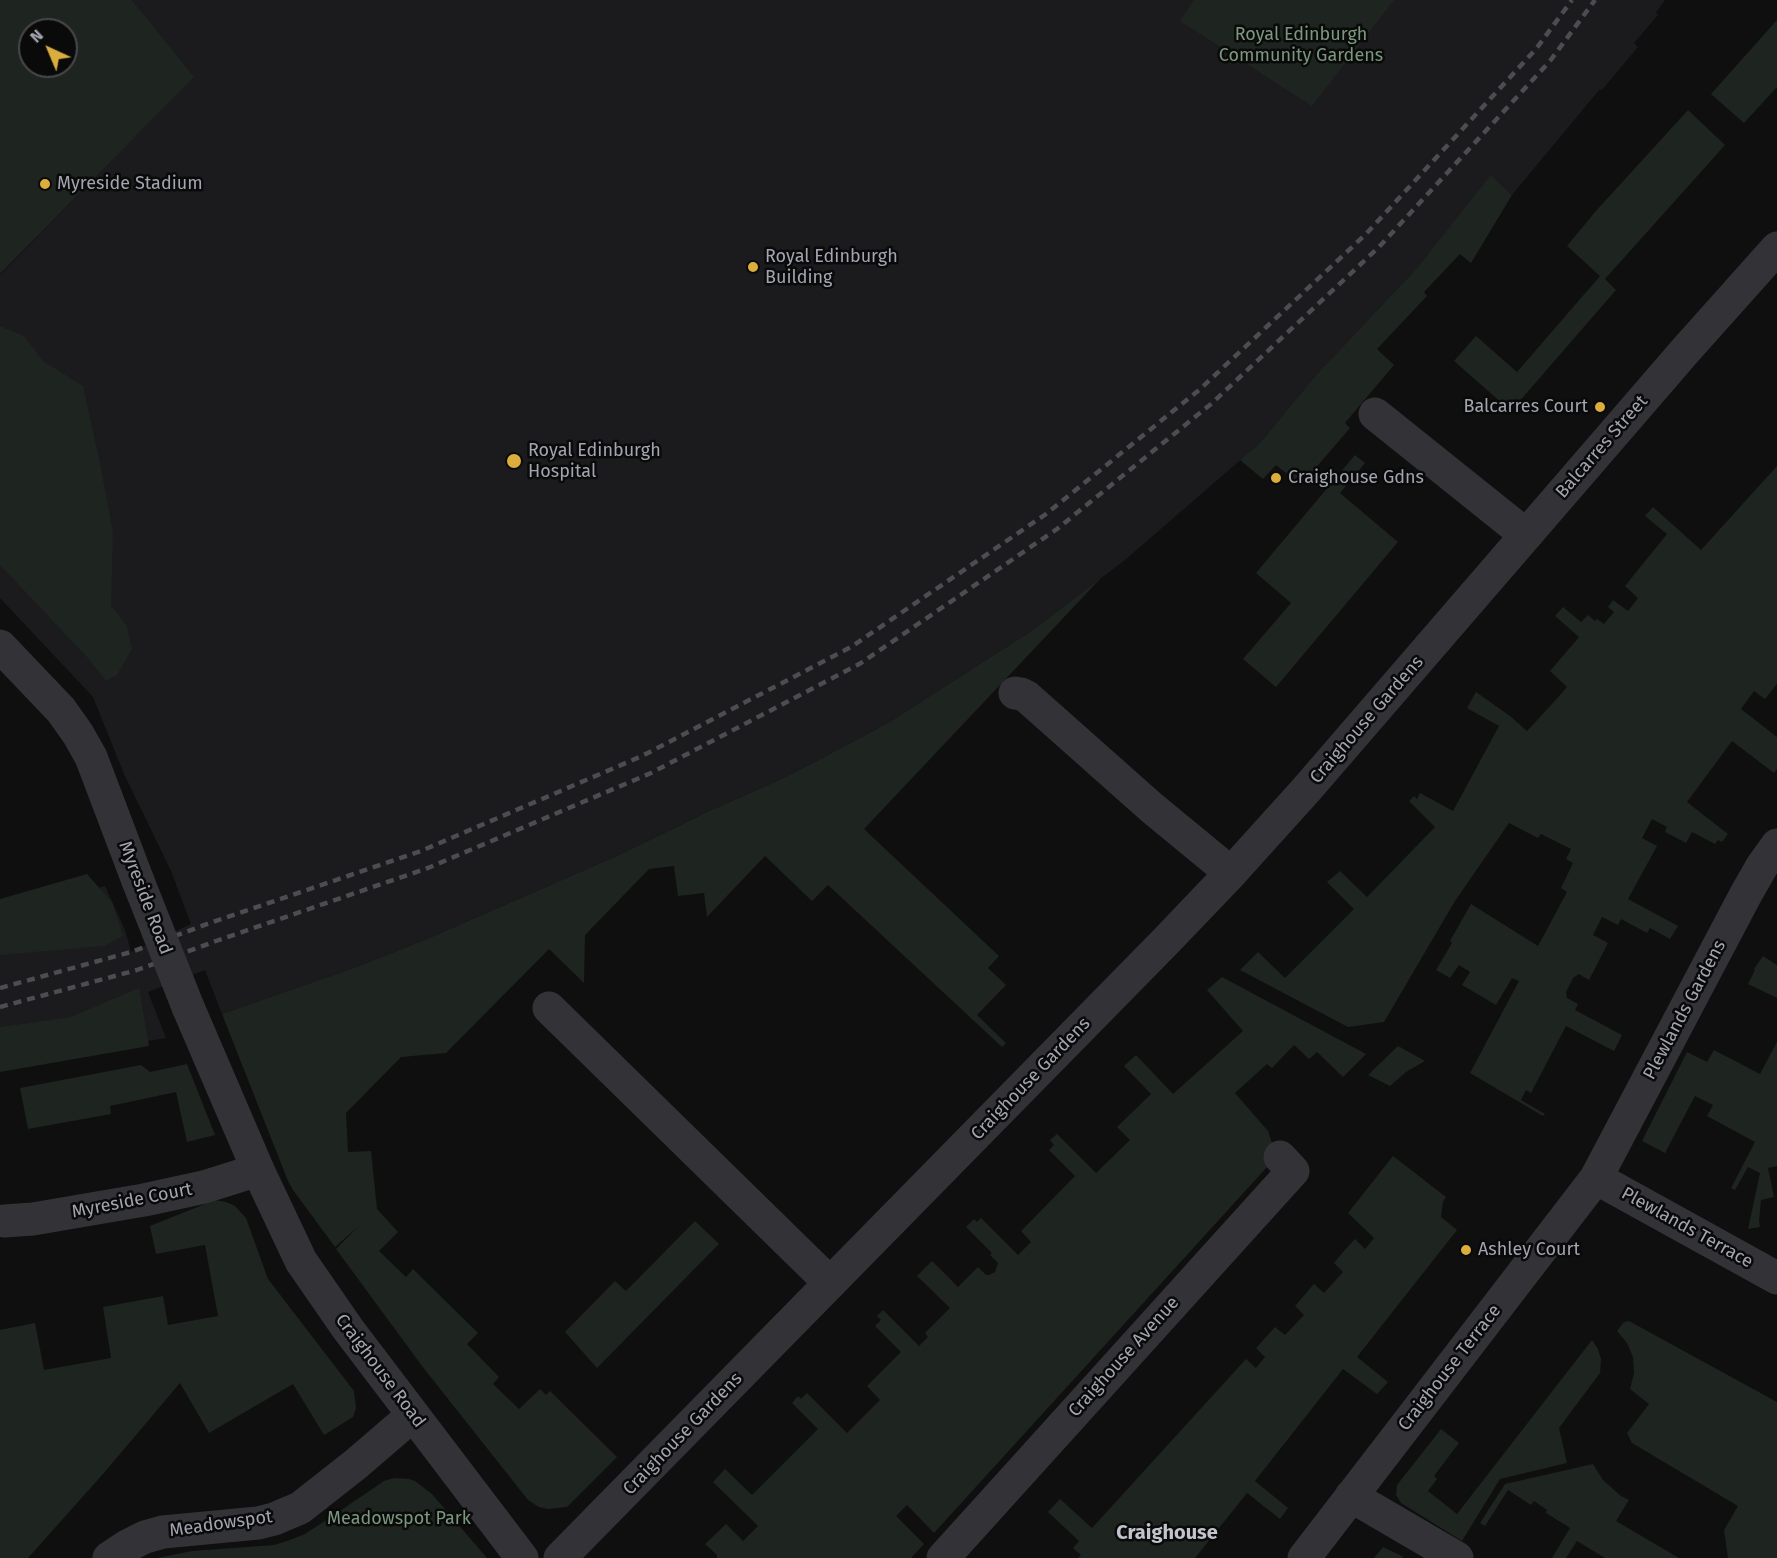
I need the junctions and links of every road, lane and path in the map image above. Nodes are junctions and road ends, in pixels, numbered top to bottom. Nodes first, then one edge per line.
1 (1777, 248) edge
2 (1375, 414) dead end
3 (1526, 535) junction
4 (0, 646) edge
5 (1430, 648) joint
6 (1015, 693) dead end
7 (1777, 845) edge
8 (1231, 873) junction
9 (549, 1008) dead end
10 (1280, 1157) dead end
11 (258, 1170) junction
12 (1596, 1178) junction
13 (4, 1221) dead end
14 (1777, 1278) edge
15 (830, 1283) junction
16 (413, 1415) junction
17 (1351, 1496) junction
18 (109, 1558) edge
19 (522, 1558) edge
20 (560, 1558) edge
21 (943, 1558) edge
22 (1304, 1558) edge
23 (1457, 1558) edge

1 - 3 street, Balcarres Street
2 - 3 street
3 - 5 street, Balcarres Street
4 - 11 street, Myreside Road, bridge
5 - 8 street, Craighouse Gardens
6 - 8 street
7 - 12 street, Plewlands Gardens
8 - 15 street, Craighouse Gardens
9 - 15 street
10 - 21 street, Craighouse Avenue
11 - 13 street, Myreside Court
11 - 16 street, Craighouse Road
12 - 14 street, Plewlands Terrace
12 - 17 street, Craighouse Terrace
15 - 20 street, Craighouse Gardens
16 - 18 street, Meadowspot
16 - 19 street, Craighouse Road
17 - 22 street, Craighouse Terrace
17 - 23 street

